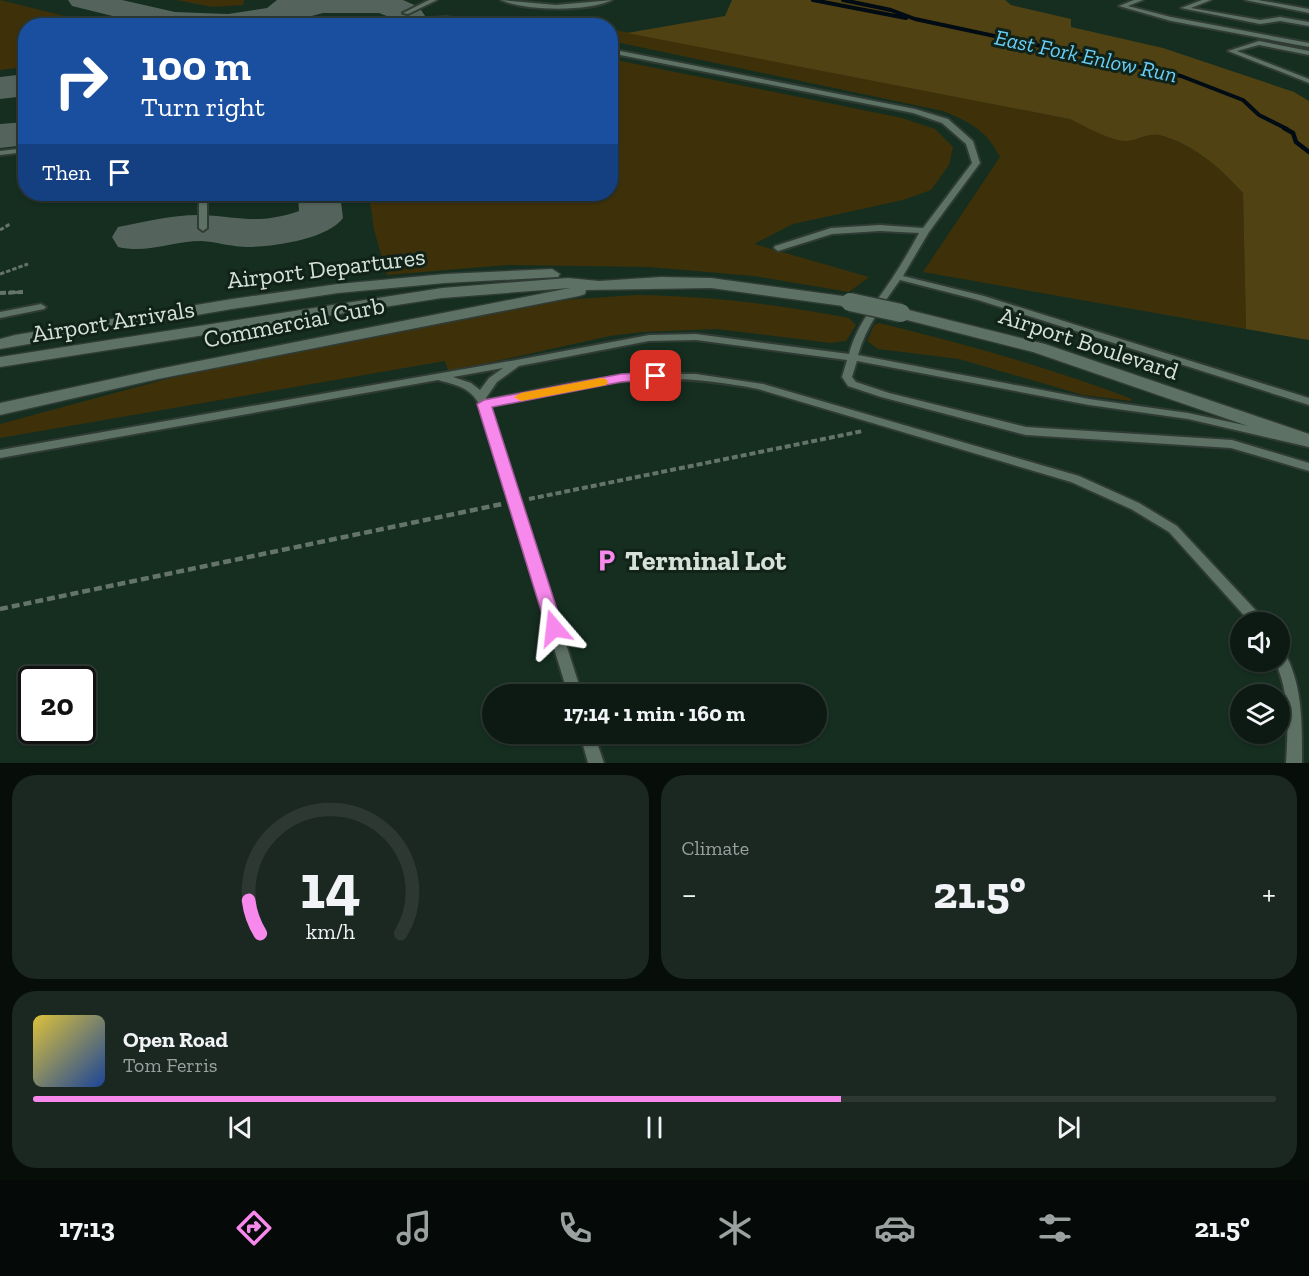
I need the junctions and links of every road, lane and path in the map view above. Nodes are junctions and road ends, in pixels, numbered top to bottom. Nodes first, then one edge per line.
1 (434, 0) edge
2 (504, 0) edge
3 (609, 0) edge
4 (1140, 0) edge
5 (1208, 0) edge
6 (1248, 0) edge
7 (1309, 11) edge
8 (406, 13) dead end
9 (1308, 27) edge
10 (1261, 36) junction
11 (1309, 45) edge
12 (618, 53) edge
13 (1309, 55) edge
14 (1309, 81) edge
15 (18, 151) edge
16 (0, 153) edge
17 (203, 201) edge
18 (10, 224) dead end
19 (203, 228) dead end
20 (0, 230) edge
21 (925, 231) junction
22 (778, 248) dead end
23 (28, 264) dead end
24 (0, 274) edge
25 (898, 277) junction
26 (661, 282) junction
27 (598, 286) junction
28 (0, 292) edge
29 (23, 292) dead end
30 (41, 307) dead end
31 (0, 315) edge
32 (0, 344) edge
33 (851, 357) junction
34 (0, 362) edge
35 (522, 362) junction
36 (439, 377) junction
37 (482, 400) junction
38 (1309, 402) edge
39 (0, 409) edge
40 (893, 425) junction
41 (1309, 442) edge
42 (0, 454) edge
43 (1309, 467) edge
44 (515, 501) junction
45 (0, 609) edge
46 (1249, 612) edge
47 (1287, 672) edge
48 (572, 684) edge
49 (590, 744) edge
50 (596, 763) edge
51 (1294, 763) edge

1 - 8 lane
2 - 3 lane
4 - 10 lane
5 - 9 lane
6 - 7 lane
9 - 10 lane
10 - 11 lane
12 - 21 lane
13 - 14 lane
15 - 16 lane
17 - 19 lane
18 - 20 path
21 - 22 lane
21 - 25 lane
23 - 24 path
25 - 33 lane
25 - 38 lane
26 - 27 street, Airport Arrivals
26 - 32 street, Airport Departures
26 - 41 street, Airport Boulevard, bridge
27 - 34 street, Airport Arrivals
27 - 39 street, Commercial Curb
28 - 29 path
30 - 31 lane
33 - 35 lane
33 - 41 lane
33 - 43 lane
35 - 36 lane
35 - 37 lane
36 - 37 lane
36 - 42 lane
37 - 40 lane
37 - 44 lane
40 - 44 path
40 - 46 lane
44 - 45 path
44 - 48 lane
47 - 51 lane
49 - 50 lane

